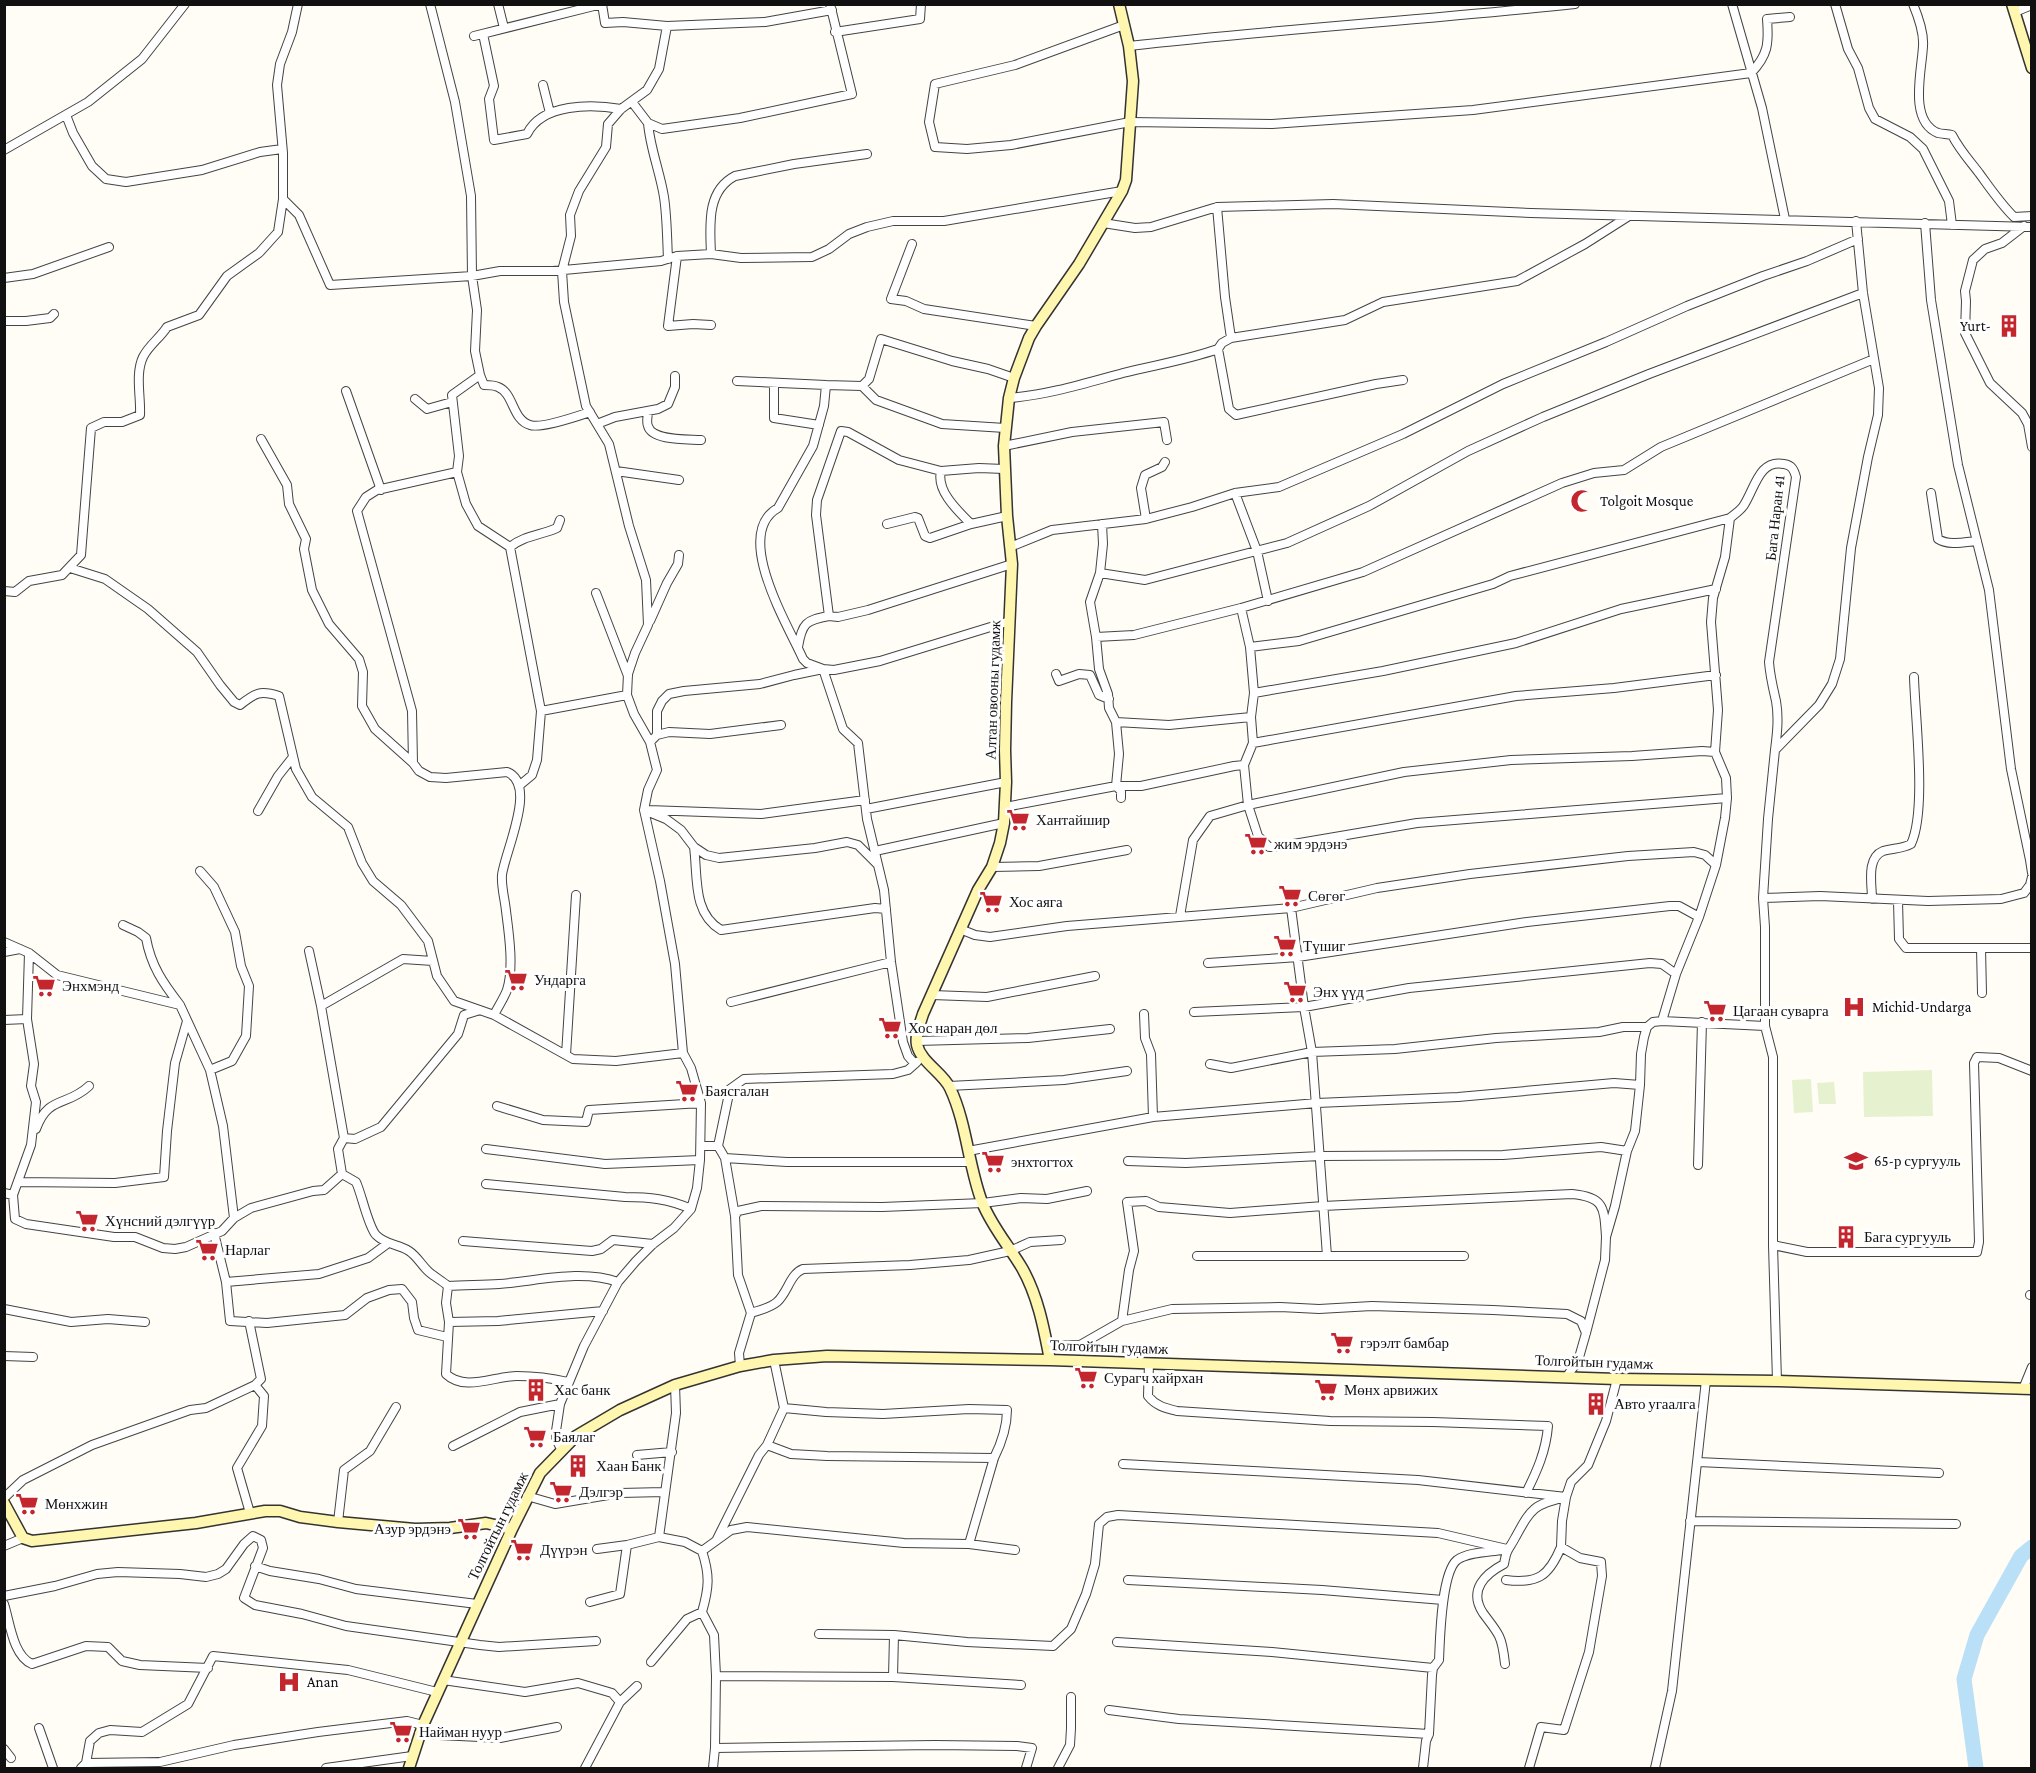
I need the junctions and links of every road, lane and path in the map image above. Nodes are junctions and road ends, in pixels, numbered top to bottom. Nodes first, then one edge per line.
1 (184, 4) edge
2 (298, 4) edge
3 (430, 4) edge
4 (498, 4) edge
5 (921, 4) edge
6 (1119, 4) edge
7 (1575, 4) edge
8 (1732, 4) edge
9 (1835, 4) edge
10 (1913, 4) edge
11 (2031, 5) edge
12 (831, 7) edge
13 (2013, 8) edge
14 (1790, 17) dead end
15 (1124, 25) junction
16 (667, 26) junction
17 (835, 32) junction
18 (483, 34) junction
19 (474, 36) dead end
20 (1129, 46) junction
21 (2031, 68) edge
22 (1751, 74) junction
23 (543, 85) dead end
24 (632, 102) junction
25 (621, 109) junction
26 (550, 113) junction
27 (66, 115) junction
28 (1130, 122) junction
29 (648, 123) junction
30 (282, 149) junction
31 (4, 150) edge
32 (867, 154) dead end
33 (1122, 191) junction
34 (283, 199) junction
35 (1217, 207) junction
36 (1629, 216) junction
37 (2031, 216) edge
38 (1785, 219) junction
39 (1856, 221) junction
40 (1103, 223) junction
41 (1925, 223) junction
42 (1952, 225) junction
43 (2028, 226) edge
44 (1858, 239) junction
45 (912, 244) dead end
46 (109, 247) dead end
47 (711, 254) junction
48 (677, 256) junction
49 (668, 259) junction
50 (562, 271) junction
51 (472, 276) junction
52 (4, 278) edge
53 (1863, 293) junction
54 (54, 314) dead end
55 (4, 321) edge
56 (711, 325) dead end
57 (1036, 326) junction
58 (1231, 338) junction
59 (1218, 349) junction
60 (1874, 359) junction
61 (480, 375) junction
62 (675, 376) dead end
63 (1014, 378) junction
64 (1403, 380) dead end
65 (737, 381) dead end
66 (774, 383) junction
67 (826, 385) junction
68 (862, 386) junction
69 (346, 391) dead end
70 (1009, 398) junction
71 (415, 399) dead end
72 (452, 402) junction
73 (648, 411) junction
74 (590, 412) junction
75 (597, 424) junction
76 (819, 425) junction
77 (1005, 428) junction
78 (261, 439) dead end
79 (701, 440) dead end
80 (1167, 440) dead end
81 (1004, 446) junction
82 (2031, 447) edge
83 (1165, 462) dead end
84 (1004, 469) junction
85 (616, 471) junction
86 (941, 471) junction
87 (457, 472) junction
88 (679, 480) dead end
89 (381, 490) junction
90 (1235, 493) junction
91 (1931, 493) dead end
92 (1007, 516) junction
93 (1730, 518) junction
94 (1146, 519) junction
95 (560, 520) dead end
96 (887, 524) dead end
97 (971, 524) junction
98 (1102, 524) junction
99 (1977, 541) junction
100 (510, 547) junction
101 (1011, 547) junction
102 (1257, 551) junction
103 (679, 555) dead end
104 (1012, 564) junction
105 (70, 568) junction
106 (1100, 573) junction
107 (1716, 589) junction
108 (4, 591) edge
109 (596, 593) dead end
110 (1268, 601) junction
111 (1241, 608) junction
112 (830, 616) junction
113 (1010, 621) junction
114 (648, 625) junction
115 (1096, 637) junction
116 (1250, 647) junction
117 (798, 648) junction
118 (823, 669) junction
119 (1056, 674) dead end
120 (1716, 675) junction
121 (628, 676) junction
122 (1914, 676) dead end
123 (1254, 693) junction
124 (627, 695) junction
125 (1109, 699) junction
126 (541, 711) junction
127 (1251, 717) junction
128 (1116, 722) junction
129 (781, 725) dead end
130 (657, 735) junction
131 (650, 742) junction
132 (1253, 743) junction
133 (1775, 750) junction
134 (1715, 752) junction
135 (293, 757) junction
136 (413, 763) junction
137 (1244, 765) junction
138 (1006, 782) junction
139 (520, 785) junction
140 (1116, 786) junction
141 (1121, 798) dead end
142 (1727, 798) junction
143 (865, 800) junction
144 (1248, 805) junction
145 (1005, 807) junction
146 (866, 809) junction
147 (644, 810) junction
148 (258, 811) dead end
149 (1004, 823) junction
150 (694, 847) junction
151 (875, 850) junction
152 (1127, 850) dead end
153 (878, 865) junction
154 (1716, 865) junction
155 (992, 867) junction
156 (200, 871) dead end
157 (2031, 875) edge
158 (576, 895) dead end
159 (1763, 898) junction
160 (1872, 899) junction
161 (1898, 900) junction
162 (886, 909) junction
163 (1291, 909) junction
164 (1180, 916) junction
165 (1699, 917) junction
166 (123, 925) dead end
167 (960, 929) junction
168 (4, 942) edge
169 (1981, 948) junction
170 (2031, 948) edge
171 (20, 950) junction
172 (309, 951) dead end
173 (4, 952) edge
174 (29, 953) junction
175 (1298, 957) junction
176 (433, 961) junction
177 (891, 962) junction
178 (1208, 963) dead end
179 (1676, 974) junction
180 (1095, 976) dead end
181 (1982, 993) dead end
182 (932, 995) junction
183 (731, 1002) dead end
184 (180, 1005) junction
185 (321, 1006) junction
186 (1304, 1007) junction
187 (480, 1010) junction
188 (1194, 1012) dead end
189 (1144, 1014) dead end
190 (494, 1015) junction
191 (27, 1019) junction
192 (4, 1020) edge
193 (187, 1021) junction
194 (1662, 1021) junction
195 (1702, 1022) junction
196 (1765, 1026) junction
197 (1647, 1028) junction
198 (1110, 1029) dead end
199 (916, 1041) junction
200 (1312, 1052) junction
201 (683, 1053) junction
202 (566, 1055) junction
203 (919, 1060) junction
204 (1210, 1064) dead end
205 (210, 1070) junction
206 (1127, 1071) dead end
207 (2031, 1071) edge
208 (1640, 1085) junction
209 (89, 1086) dead end
210 (949, 1086) junction
211 (701, 1102) junction
212 (1317, 1103) junction
213 (497, 1106) dead end
214 (1153, 1117) junction
215 (344, 1137) junction
216 (31, 1145) junction
217 (701, 1146) junction
218 (718, 1146) junction
219 (486, 1149) dead end
220 (1627, 1151) junction
221 (969, 1156) junction
222 (1320, 1156) junction
223 (725, 1158) junction
224 (700, 1160) junction
225 (1128, 1161) dead end
226 (1698, 1165) dead end
227 (342, 1174) junction
228 (18, 1182) junction
229 (486, 1184) dead end
230 (1088, 1191) dead end
231 (9, 1194) edge
232 (983, 1203) junction
233 (1323, 1206) junction
234 (691, 1209) junction
235 (735, 1216) junction
236 (15, 1218) junction
237 (234, 1218) junction
238 (4, 1221) edge
239 (214, 1233) junction
240 (1606, 1237) junction
241 (462, 1240) dead end
242 (1061, 1240) dead end
243 (387, 1244) junction
244 (652, 1244) junction
245 (1773, 1245) junction
246 (1010, 1251) junction
247 (1197, 1256) dead end
248 (1327, 1256) junction
249 (1464, 1256) dead end
250 (226, 1282) junction
251 (618, 1282) junction
252 (448, 1286) junction
253 (4, 1309) edge
254 (603, 1311) junction
255 (751, 1313) junction
256 (249, 1321) junction
257 (1122, 1321) junction
258 (145, 1322) dead end
259 (449, 1322) junction
260 (1586, 1333) junction
261 (447, 1336) junction
262 (1047, 1346) junction
263 (4, 1356) edge
264 (33, 1357) dead end
265 (774, 1360) junction
266 (1050, 1360) junction
267 (1149, 1364) junction
268 (740, 1366) junction
269 (2031, 1367) edge
270 (1567, 1376) junction
271 (1617, 1379) junction
272 (1706, 1380) junction
273 (1777, 1381) junction
274 (568, 1382) junction
275 (255, 1385) junction
276 (675, 1385) junction
277 (2027, 1389) edge
278 (560, 1404) junction
279 (396, 1407) dead end
280 (784, 1408) junction
281 (767, 1445) junction
282 (453, 1446) dead end
283 (561, 1449) junction
284 (672, 1452) junction
285 (637, 1455) dead end
286 (994, 1458) junction
287 (1698, 1462) junction
288 (1123, 1464) dead end
289 (1939, 1473) dead end
290 (664, 1492) junction
291 (1526, 1493) junction
292 (527, 1496) junction
293 (1566, 1497) junction
294 (4, 1500) edge
295 (250, 1513) junction
296 (1690, 1521) junction
297 (338, 1522) junction
298 (1956, 1524) dead end
299 (512, 1529) junction
300 (659, 1537) junction
301 (23, 1538) junction
302 (716, 1541) junction
303 (969, 1544) junction
304 (627, 1545) junction
305 (4, 1546) edge
306 (1561, 1547) junction
307 (597, 1549) dead end
308 (1507, 1549) junction
309 (1015, 1550) dead end
310 (702, 1551) junction
311 (255, 1566) junction
312 (1128, 1580) dead end
313 (1506, 1580) dead end
314 (4, 1596) edge
315 (1443, 1600) junction
316 (590, 1602) dead end
317 (4, 1604) edge
318 (477, 1604) junction
319 (702, 1612) junction
320 (819, 1634) dead end
321 (894, 1635) junction
322 (461, 1641) junction
323 (596, 1641) dead end
324 (1117, 1642) dead end
325 (651, 1662) dead end
326 (1505, 1664) dead end
327 (208, 1668) junction
328 (1433, 1668) junction
329 (716, 1676) junction
330 (893, 1677) junction
331 (443, 1680) junction
332 (1021, 1685) dead end
333 (637, 1686) dead end
334 (437, 1692) junction
335 (1071, 1697) dead end
336 (620, 1702) junction
337 (1109, 1710) dead end
338 (557, 1727) dead end
339 (39, 1728) dead end
340 (421, 1730) junction
341 (1429, 1734) junction
342 (715, 1748) junction
343 (4, 1749) edge
344 (412, 1756) junction
345 (11, 1758) dead end
346 (83, 1766) edge
347 (53, 1768) edge
348 (326, 1768) edge
349 (409, 1768) edge
350 (585, 1768) edge
351 (713, 1768) edge
352 (1026, 1768) edge
353 (1058, 1768) edge
354 (1423, 1768) edge
355 (1529, 1768) edge
356 (1655, 1768) edge

1 - 27 street
2 - 30 street
3 - 51 street
4 - 18 street
5 - 17 street
6 - 15 main road, Алтан овооны гудамж
7 - 20 street
8 - 22 street
9 - 42 street
10 - 37 street
11 - 13 street
12 - 16 street
12 - 17 street
13 - 21 main road
14 - 22 street
15 - 20 main road, Алтан овооны гудамж
15 - 28 street
16 - 18 street
16 - 24 street
17 - 29 street
18 - 19 street
18 - 26 street
20 - 28 main road, Алтан овооны гудамж
22 - 28 street
22 - 38 street
23 - 26 street
24 - 25 street
24 - 29 street
25 - 26 street
25 - 50 street
27 - 30 street
27 - 31 street
28 - 33 main road, Алтан овооны гудамж
29 - 49 street
30 - 34 street
32 - 47 street
33 - 40 main road, Алтан овооны гудамж
33 - 47 street
34 - 51 street
34 - 105 street
35 - 36 street
35 - 40 street
35 - 58 street
36 - 38 street
36 - 58 street
38 - 39 street
39 - 41 street
39 - 44 street
40 - 57 main road, Алтан овооны гудамж
41 - 42 street
41 - 99 street
42 - 43 street
43 - 82 street
44 - 53 street
44 - 90 street
45 - 57 street
46 - 52 street
47 - 48 street
48 - 49 street
48 - 56 street
49 - 50 street
50 - 51 street
50 - 74 street
51 - 61 street
53 - 60 street
53 - 102 street
54 - 55 street
57 - 63 main road, Алтан овооны гудамж
58 - 59 street
59 - 64 street
59 - 70 street
60 - 110 street
60 - 133 street
61 - 72 street
61 - 74 street
62 - 73 street
63 - 68 street
63 - 70 main road, Алтан овооны гудамж
65 - 66 street
66 - 67 street
66 - 76 street
67 - 68 street
67 - 76 street
68 - 77 street
69 - 89 street
70 - 77 main road, Алтан овооны гудамж
71 - 72 street
72 - 87 street
73 - 75 street
73 - 79 street
74 - 75 street
75 - 85 street
76 - 117 street
77 - 81 main road, Алтан овооны гудамж
78 - 136 street
80 - 81 street
81 - 84 main road, Алтан овооны гудамж
83 - 94 street
84 - 86 street
84 - 92 main road, Алтан овооны гудамж
85 - 88 street
85 - 114 street
86 - 97 street
86 - 112 street
87 - 89 street
87 - 100 street
89 - 136 street
90 - 94 street
90 - 102 street
91 - 99 street
92 - 97 street
92 - 101 main road, Алтан овооны гудамж
93 - 107 street
93 - 116 street
93 - 133 street, Бага Наран 41
94 - 98 street
95 - 100 street
96 - 97 street
98 - 101 street
98 - 106 street
99 - 157 street
100 - 126 street
101 - 104 main road, Алтан овооны гудамж
102 - 106 street
102 - 110 street
103 - 114 street
104 - 112 street
104 - 113 main road, Алтан овооны гудамж
105 - 108 street
105 - 135 street
106 - 115 street
107 - 120 street
107 - 123 street
109 - 121 street
110 - 111 street
111 - 115 street
111 - 116 street
112 - 117 street
113 - 118 street
113 - 138 main road, Алтан овооны гудамж
114 - 121 street
115 - 125 street
116 - 123 street
117 - 118 street
118 - 130 street
118 - 143 street
119 - 125 street
120 - 132 street
120 - 134 street
121 - 124 street
122 - 160 street
123 - 127 street
124 - 126 street
124 - 131 street
125 - 128 street
126 - 139 street
127 - 128 street
127 - 132 street
128 - 140 street
129 - 130 street
130 - 131 street
131 - 147 street
132 - 137 street
133 - 159 street
134 - 142 street
134 - 144 street
135 - 148 street
135 - 176 street
136 - 139 street
137 - 140 street
137 - 144 street
138 - 145 main road, Алтан овооны гудамж
138 - 146 street
139 - 190 street
140 - 141 street
140 - 145 street
142 - 144 street
142 - 154 street
143 - 146 street
143 - 147 street
144 - 164 street
145 - 149 main road, Алтан овооны гудамж
146 - 151 street
147 - 150 street
147 - 201 street
149 - 151 street
149 - 155 main road, Алтан овооны гудамж
150 - 153 street
150 - 162 street
151 - 153 street
152 - 155 street
153 - 162 street
154 - 163 street
154 - 165 street
155 - 167 main road, Алтан овооны гудамж
156 - 205 street
157 - 161 street
158 - 202 street
159 - 160 street
159 - 196 street
160 - 161 street
161 - 169 street
162 - 177 street
163 - 164 street
163 - 175 street
164 - 167 street
165 - 175 street
165 - 179 street
166 - 184 street
167 - 182 main road, Алтан овооны гудамж
168 - 171 street
169 - 170 street
169 - 181 street
171 - 173 street
171 - 174 street
172 - 185 street
174 - 184 street
174 - 191 street
175 - 178 street
175 - 186 street
176 - 185 street
176 - 187 street
177 - 183 street
177 - 203 street
179 - 186 street
179 - 194 street
180 - 182 street
182 - 199 main road, Алтан овооны гудамж
184 - 193 street
185 - 215 street
186 - 188 street
186 - 200 street
187 - 190 street
187 - 215 street
189 - 214 street
190 - 202 street
191 - 192 street
191 - 216 street
193 - 205 street
193 - 228 street
194 - 195 street
194 - 197 street
195 - 196 street
195 - 226 street
196 - 245 street
197 - 200 street
197 - 208 street
198 - 199 street
199 - 203 main road
200 - 204 street
200 - 212 street
201 - 202 street
201 - 211 street
203 - 210 main road
203 - 218 street
205 - 237 street
206 - 210 street
207 - 245 street
208 - 212 street
208 - 220 street
209 - 216 street
210 - 221 main road
211 - 213 street
211 - 217 street
212 - 214 street
212 - 222 street
214 - 221 street
215 - 227 street
216 - 228 street
217 - 218 street
217 - 224 street
218 - 223 street
219 - 224 street
220 - 222 street
220 - 240 street
221 - 223 street
221 - 232 main road
222 - 225 street
222 - 233 street
223 - 235 street
224 - 234 street
227 - 237 street
227 - 243 street
228 - 231 street
229 - 234 street
230 - 232 street
231 - 236 street
232 - 235 street
232 - 246 main road
233 - 240 street
233 - 248 street
233 - 257 street
234 - 244 street
235 - 255 street
236 - 238 street
236 - 239 street
237 - 239 street
239 - 250 street
240 - 260 street
241 - 244 street
242 - 246 street
243 - 250 street
243 - 252 street
244 - 251 street
245 - 273 street
246 - 255 street
246 - 262 main road
247 - 248 street
248 - 249 street
250 - 256 street
251 - 252 street
251 - 254 street
252 - 259 street
253 - 258 street
254 - 259 street
254 - 274 street
255 - 268 street
256 - 261 street
256 - 275 street
257 - 260 street
257 - 262 street
259 - 261 street
260 - 270 street
261 - 274 street
262 - 266 main road
263 - 264 street
265 - 266 main road, Толгойтын гудамж
265 - 268 main road, Толгойтын гудамж
265 - 280 street
266 - 267 main road, Толгойтын гудамж
267 - 270 main road, Толгойтын гудамж
267 - 291 street
268 - 276 main road, Толгойтын гудамж
269 - 277 street
270 - 271 main road, Толгойтын гудамж
271 - 272 main road, Толгойтын гудамж
271 - 293 street
272 - 273 main road, Толгойтын гудамж
272 - 287 street
273 - 277 main road, Толгойтын гудамж
274 - 278 street
275 - 294 street
275 - 295 street
276 - 283 main road, Толгойтын гудамж
276 - 284 street
278 - 282 street
278 - 283 street
279 - 297 street
280 - 281 street
280 - 286 street
281 - 286 street
281 - 302 street
283 - 292 main road, Толгойтын гудамж
284 - 285 street
284 - 290 street
286 - 303 street
287 - 289 street
287 - 296 street
288 - 291 street
290 - 292 street
290 - 300 street
291 - 293 street
292 - 299 main road, Толгойтын гудамж
293 - 306 street
293 - 308 street
294 - 301 main road
295 - 297 main road
295 - 301 main road
296 - 298 street
296 - 356 street
297 - 299 main road
299 - 318 main road, Толгойтын гудамж
300 - 304 street
300 - 310 street
301 - 305 street
302 - 303 street
302 - 310 street
303 - 309 street
304 - 307 street
304 - 316 street
306 - 313 street
306 - 355 street
308 - 315 street
308 - 321 street
308 - 326 street
310 - 319 street
311 - 314 street
311 - 318 street
311 - 322 street
312 - 315 street
315 - 328 street
317 - 327 street
318 - 322 main road, Толгойтын гудамж
319 - 325 street
319 - 329 street
320 - 321 street
321 - 330 street
322 - 323 street
322 - 331 main road, Толгойтын гудамж
324 - 328 street
327 - 334 street
327 - 346 street
328 - 341 street
329 - 330 street
329 - 342 street
330 - 332 street
331 - 334 main road, Толгойтын гудамж
331 - 336 street
333 - 336 street
334 - 340 main road, Толгойтын гудамж
335 - 353 street
336 - 350 street
337 - 341 street
338 - 340 street
339 - 347 street
340 - 344 main road, Толгойтын гудамж
340 - 346 street
341 - 354 street
342 - 351 street
342 - 352 street
343 - 345 street
344 - 348 street
344 - 349 main road, Толгойтын гудамж

